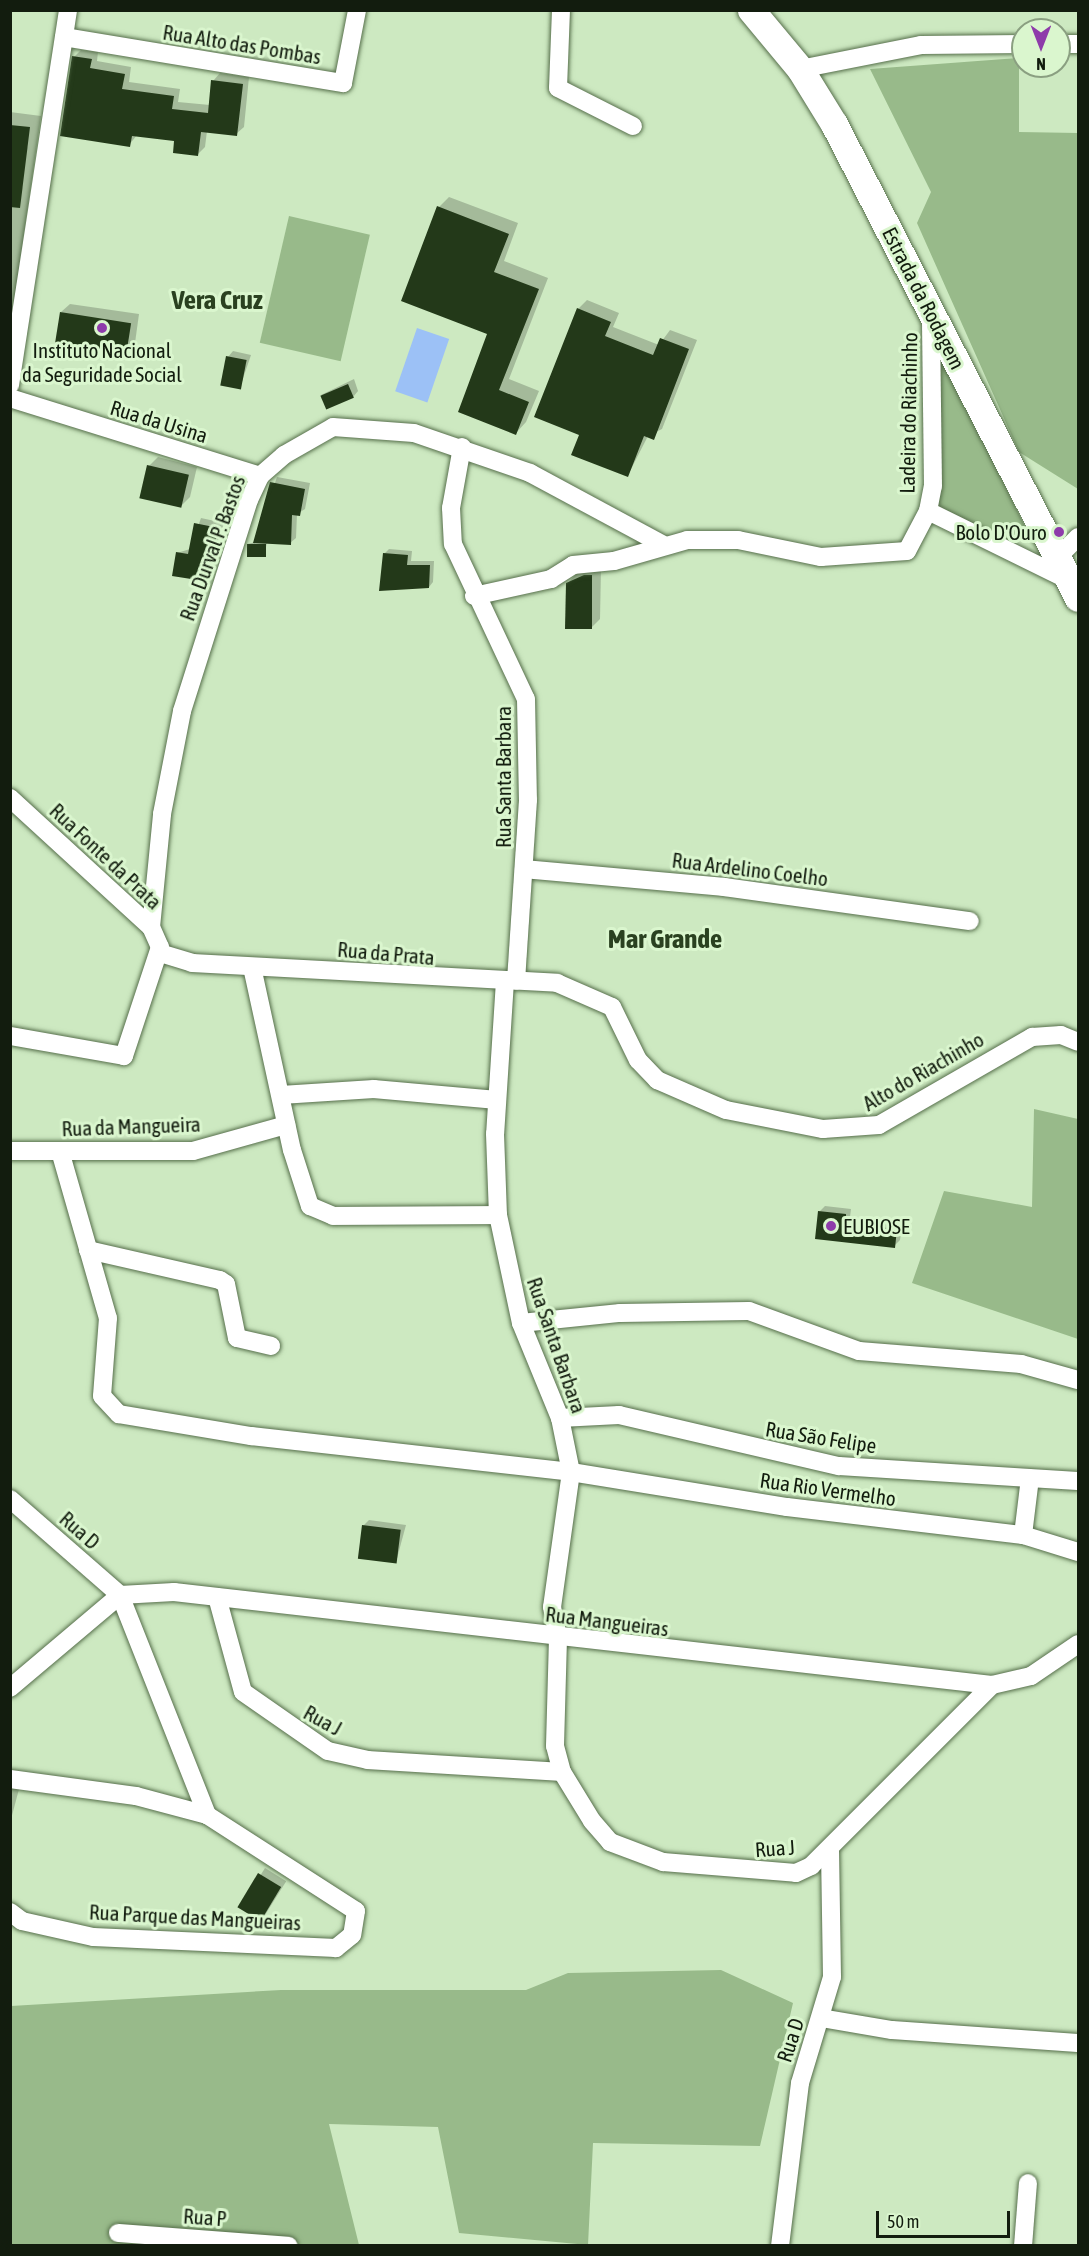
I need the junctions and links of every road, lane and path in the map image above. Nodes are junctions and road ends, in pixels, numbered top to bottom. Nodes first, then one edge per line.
1 (68, 10) edge
2 (357, 10) edge
3 (561, 10) edge
4 (751, 10) edge
5 (64, 37) junction
6 (1011, 44) edge
7 (800, 69) junction
8 (633, 126) dead end
9 (932, 311) junction
10 (10, 385) edge
11 (10, 398) edge
12 (462, 447) junction
13 (260, 476) junction
14 (928, 511) junction
15 (1078, 537) edge
16 (662, 544) junction
17 (1067, 579) edge
18 (474, 596) junction
19 (10, 798) edge
20 (524, 869) junction
21 (970, 921) dead end
22 (151, 927) junction
23 (160, 953) junction
24 (252, 967) junction
25 (510, 981) junction
26 (10, 1036) edge
27 (1078, 1042) edge
28 (281, 1095) junction
29 (497, 1100) junction
30 (286, 1125) junction
31 (10, 1151) edge
32 (60, 1151) junction
33 (498, 1215) junction
34 (88, 1250) junction
35 (521, 1323) junction
36 (271, 1346) dead end
37 (1078, 1380) edge
38 (560, 1418) junction
39 (571, 1472) junction
40 (1030, 1478) junction
41 (1078, 1481) edge
42 (10, 1499) edge
43 (1023, 1535) junction
44 (1078, 1552) edge
45 (120, 1596) junction
46 (217, 1597) junction
47 (558, 1638) junction
48 (1078, 1644) edge
49 (992, 1685) junction
50 (10, 1688) edge
51 (562, 1772) junction
52 (10, 1779) edge
53 (207, 1815) junction
54 (830, 1848) junction
55 (10, 1912) edge
56 (821, 2018) junction
57 (1078, 2043) edge
58 (1028, 2183) dead end
59 (118, 2233) dead end
60 (289, 2246) edge
61 (780, 2246) edge
62 (1023, 2246) edge

1 - 5 street
2 - 5 street, Rua Alto das Pombas
3 - 8 street
4 - 7 main road, Estrada da Rodagem
5 - 10 street
6 - 7 street
7 - 9 main road, Estrada da Rodagem
9 - 14 street, Ladeira do Riachinho
9 - 17 main road, Estrada da Rodagem
11 - 13 street, Rua da Usina
12 - 13 street, Rua Durval P. Bastos
12 - 16 street, Rua Durval P. Bastos
12 - 18 street, Rua Santa Barbara
13 - 22 street, Rua Durval P. Bastos
14 - 16 street, Ladeira do Riachinho
14 - 17 street
15 - 17 street
16 - 18 street, Ladeira do Riachinho
18 - 20 street, Rua Santa Barbara
19 - 22 street, Rua Fonte da Prata
20 - 21 street, Rua Ardelino Coelho
20 - 25 street, Rua Santa Barbara
22 - 23 street, Rua Fonte da Prata
23 - 24 street
23 - 26 street
24 - 25 street, Rua da Prata
24 - 28 street
25 - 27 street, Alto do Riachinho
25 - 29 street, Rua Santa Barbara
28 - 29 street
28 - 30 street
29 - 33 street, Rua Santa Barbara
30 - 32 street, Rua da Mangueira
30 - 33 street
31 - 32 street, Rua da Mangueira
32 - 34 street
33 - 35 street, Rua Santa Barbara
34 - 36 street
34 - 39 street, Rua Rio Vermelho
35 - 37 street
35 - 38 street, Rua Santa Barbara
38 - 39 street, Rua Santa Barbara
38 - 40 street, Rua São Felipe
39 - 43 street, Rua Rio Vermelho
39 - 47 street, Rua J
40 - 41 street, Rua São Felipe
40 - 43 street
42 - 45 street, Rua D
43 - 44 street, Rua Rio Vermelho
45 - 46 street, Rua Mangueiras
45 - 50 street
45 - 53 street
46 - 47 street, Rua Mangueiras
46 - 51 street, Rua J
47 - 49 street, Rua Mangueiras
47 - 51 street, Rua J
48 - 49 street, Rua Mangueiras
49 - 54 street, Rua J
51 - 54 street, Rua J
52 - 53 street
53 - 55 street, Rua Parque das Mangueiras
54 - 56 street, Rua D
56 - 57 street
56 - 61 street, Rua D
58 - 62 street
59 - 60 street, Rua P

